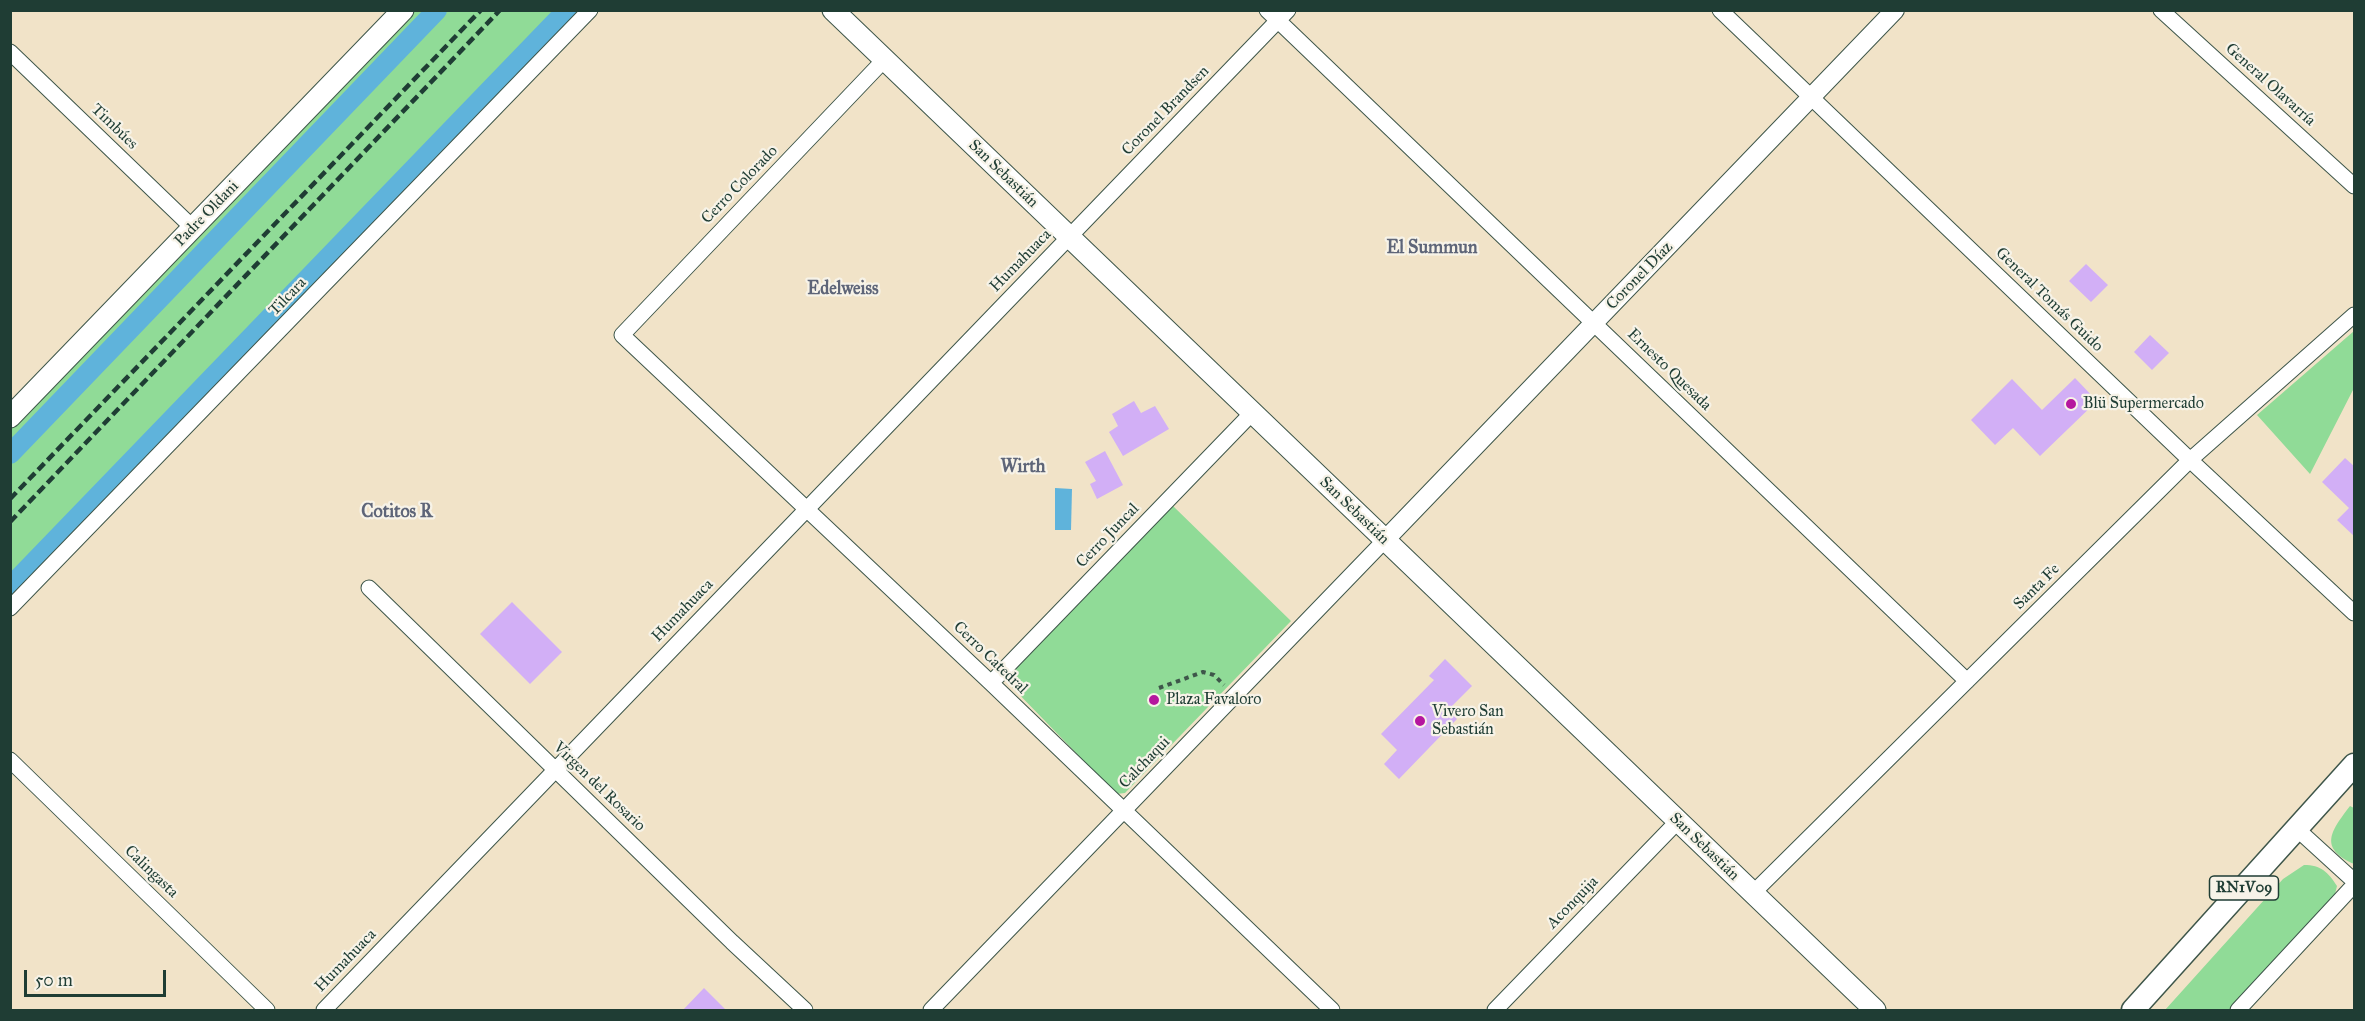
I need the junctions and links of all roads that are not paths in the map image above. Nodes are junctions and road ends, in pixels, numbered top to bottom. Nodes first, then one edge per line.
1 (403, 10) edge
2 (590, 10) edge
3 (832, 10) edge
4 (1720, 10) edge
5 (1895, 10) edge
6 (2161, 10) edge
7 (1278, 14) edge
8 (10, 52) edge
9 (884, 60) junction
10 (1812, 98) junction
11 (2355, 186) edge
12 (193, 228) junction
13 (1069, 237) junction
14 (2355, 315) edge
15 (1594, 323) junction
16 (622, 335) joint
17 (1252, 413) junction
18 (10, 417) edge
19 (2190, 460) junction
20 (806, 509) junction
21 (1385, 540) junction
22 (369, 588) dead end
23 (10, 608) edge
24 (2355, 613) edge
25 (1967, 681) junction
26 (991, 683) junction
27 (10, 760) edge
28 (2355, 765) edge
29 (556, 770) junction
30 (1124, 811) junction
31 (1678, 822) junction
32 (2297, 829) junction
33 (2355, 883) edge
34 (1753, 893) junction
35 (267, 1011) edge
36 (324, 1011) edge
37 (805, 1011) edge
38 (931, 1011) edge
39 (1332, 1011) edge
40 (1495, 1011) edge
41 (1875, 1011) edge
42 (2133, 1011) edge
43 (2238, 1011) edge

1 - 12 main road, Padre Oldani
2 - 23 street, Tilcara
3 - 9 main road, San Sebastián
4 - 10 street, General Tomás Guido
5 - 10 street, Coronel Díaz
6 - 11 street, General Olavarría
7 - 13 street, Coronel Brandsen
7 - 15 street, Ernesto Quesada
8 - 12 street, Timbúes
9 - 13 main road, San Sebastián
9 - 16 street, Cerro Colorado
10 - 15 street, Coronel Díaz
10 - 19 street, General Tomás Guido
12 - 18 main road, Padre Oldani
13 - 17 main road, San Sebastián
13 - 20 street, Humahuaca
14 - 19 street, Santa Fe
15 - 21 street, Coronel Díaz
15 - 25 street, Ernesto Quesada
16 - 20 street, Cerro Catedral
17 - 21 main road, San Sebastián
17 - 26 street, Cerro Juncal
19 - 24 street, General Tomás Guido
19 - 25 street, Santa Fe
20 - 26 street, Cerro Catedral
20 - 29 street, Humahuaca
21 - 30 street, Calchaqui
21 - 31 main road, San Sebastián
22 - 29 street, Virgen del Rosario
25 - 34 street, Santa Fe
26 - 30 street, Cerro Catedral
27 - 35 street, Calingasta
28 - 32 main road, RN1V09
29 - 36 street, Humahuaca
29 - 37 street, Virgen del Rosario
30 - 38 street, Calchaqui
30 - 39 street, Cerro Catedral
31 - 34 main road, San Sebastián
31 - 40 street, Aconquija
32 - 33 street
32 - 42 main road, RN1V09
33 - 43 street
34 - 41 main road, San Sebastián

